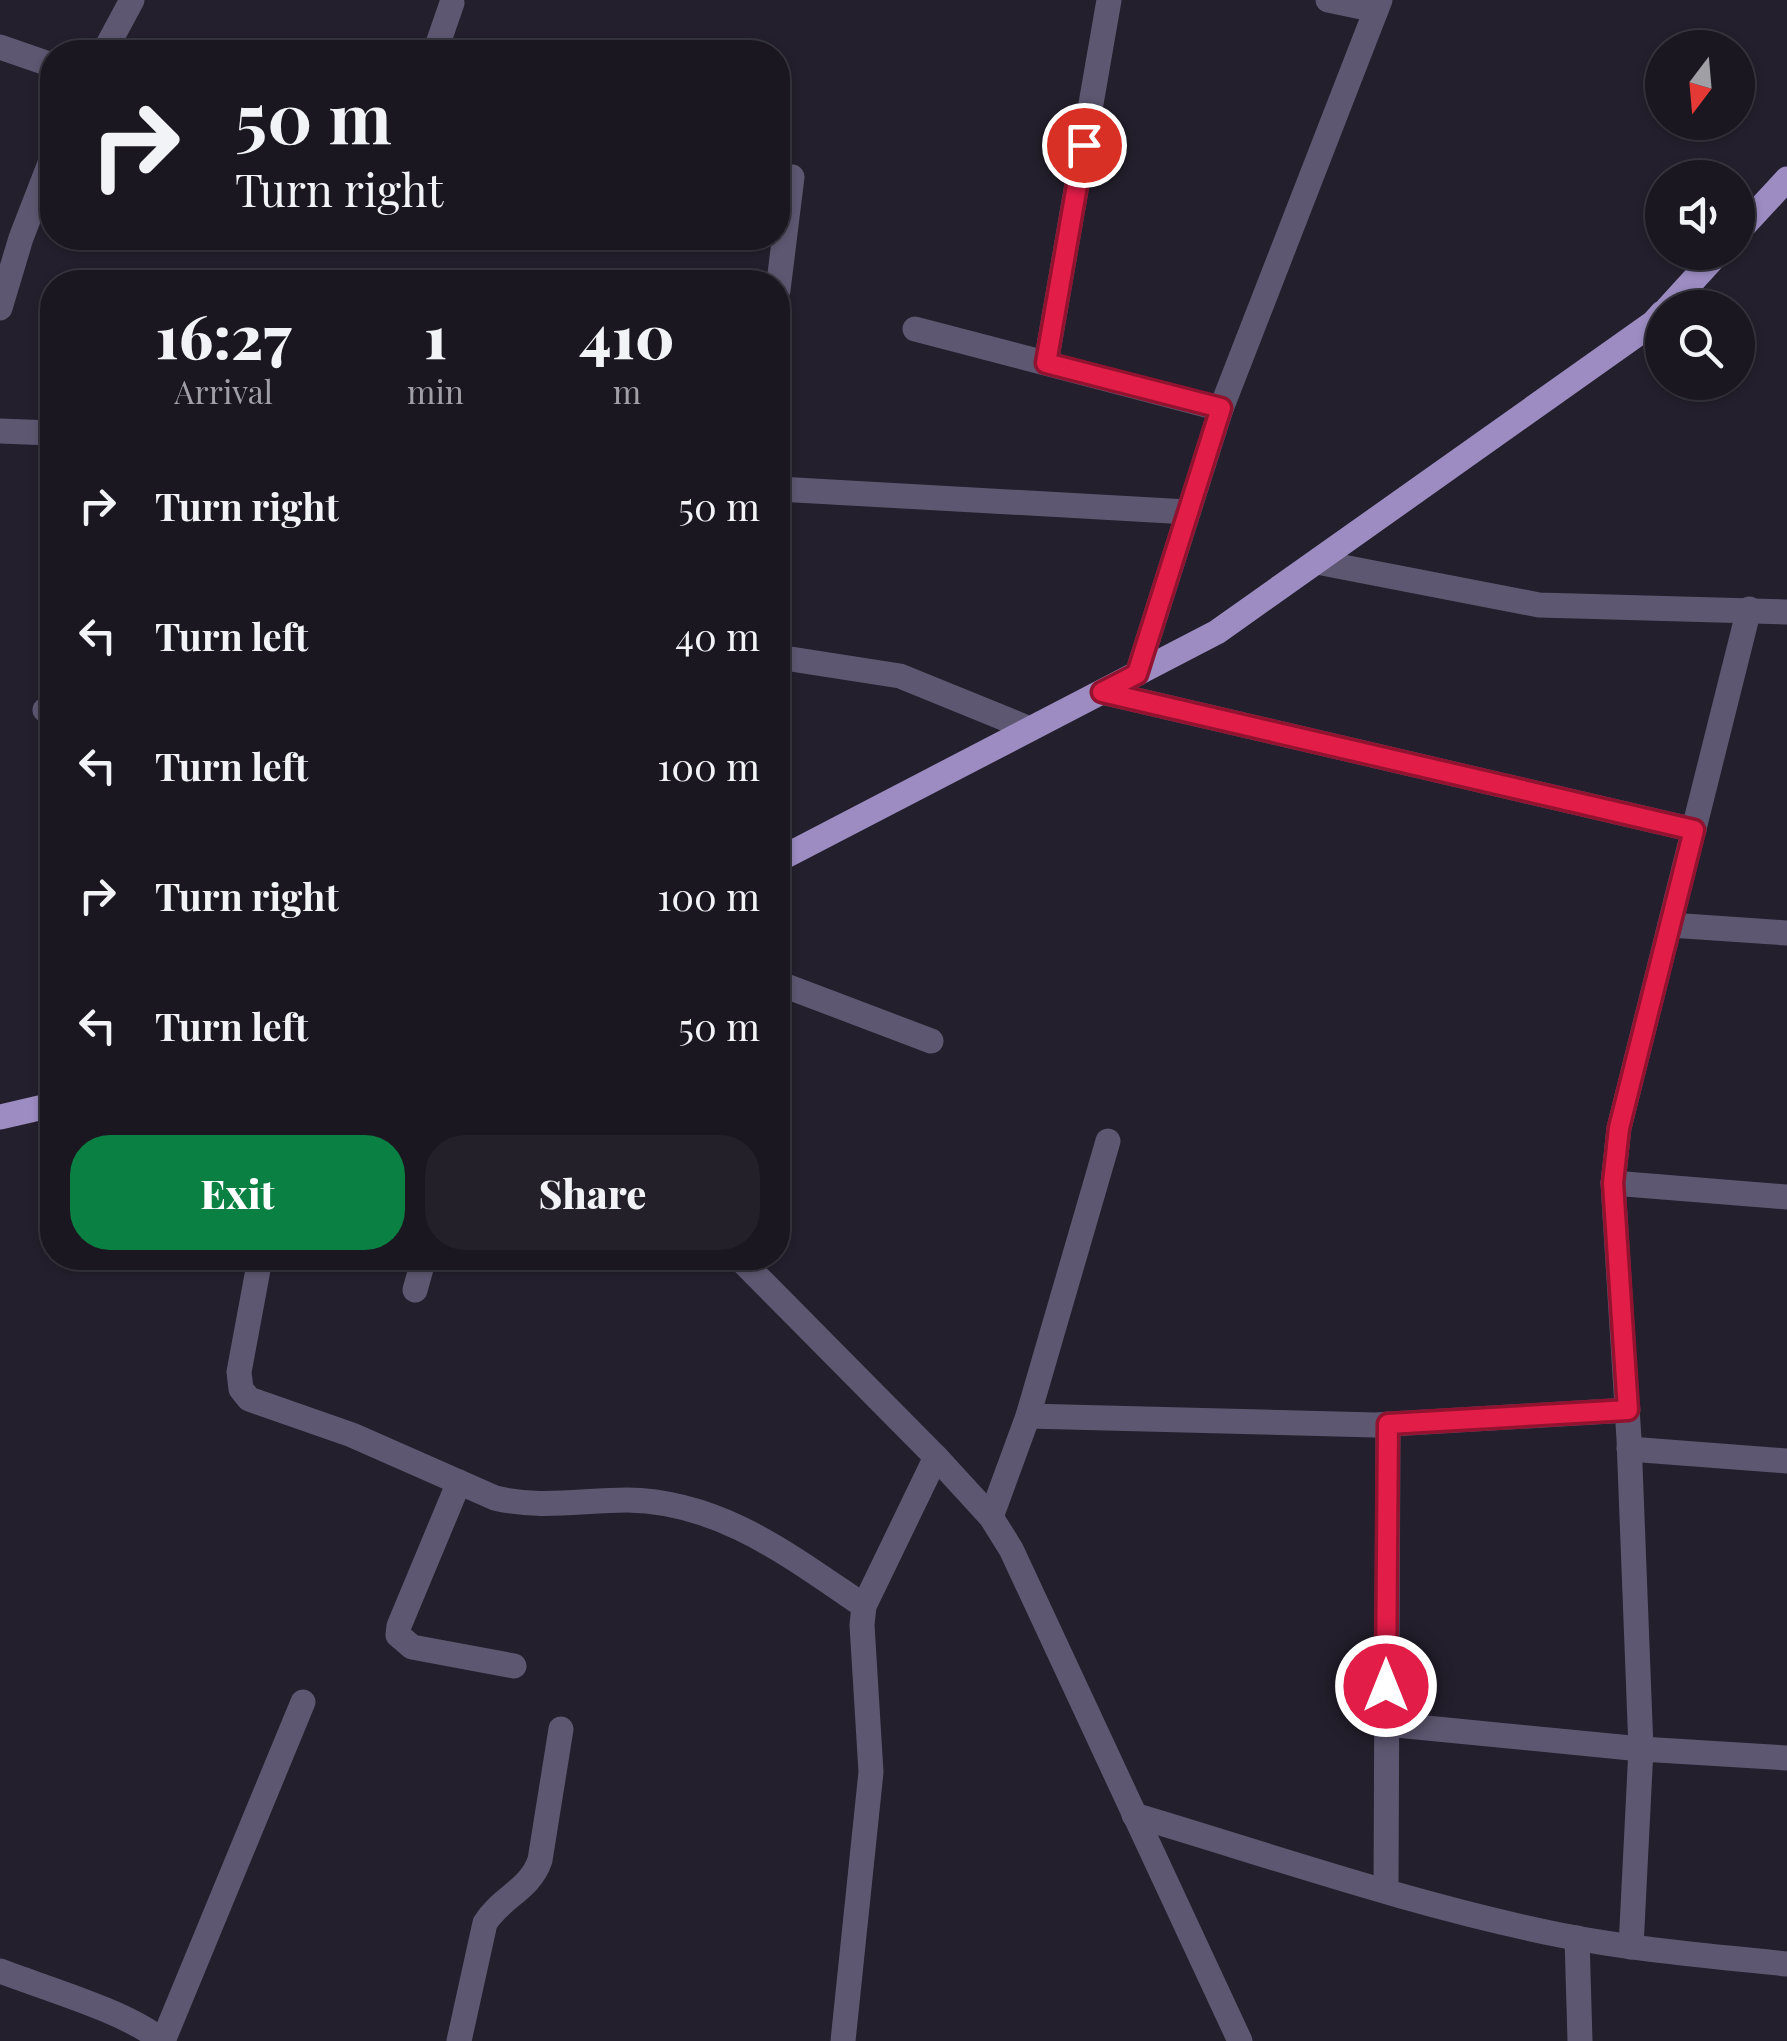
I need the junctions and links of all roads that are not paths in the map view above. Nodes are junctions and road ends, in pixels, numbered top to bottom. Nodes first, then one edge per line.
1 (132, 0) edge
2 (1109, 0) edge
3 (1328, 0) edge
4 (452, 3) dead end
5 (1378, 5) edge
6 (110, 40) edge
7 (439, 40) edge
8 (0, 47) edge
9 (40, 61) edge
10 (792, 177) dead end
11 (1787, 179) edge
12 (40, 189) edge
13 (790, 193) edge
14 (1755, 214) edge
15 (1702, 270) edge
16 (1684, 290) edge
17 (0, 308) edge
18 (915, 329) dead end
19 (1645, 329) edge
20 (1046, 363) junction
21 (1221, 408) junction
22 (0, 432) edge
23 (40, 433) edge
24 (790, 490) edge
25 (1188, 512) junction
26 (1318, 562) junction
27 (1749, 609) junction
28 (1787, 612) edge
29 (790, 659) edge
30 (1137, 674) junction
31 (1102, 692) junction
32 (1030, 729) junction
33 (1694, 830) junction
34 (790, 854) edge
35 (1670, 925) junction
36 (1787, 932) edge
37 (790, 988) edge
38 (932, 1041) dead end
39 (40, 1108) edge
40 (0, 1117) edge
41 (1108, 1141) dead end
42 (1613, 1183) junction
43 (1787, 1197) edge
44 (258, 1270) edge
45 (420, 1270) edge
46 (752, 1270) edge
47 (414, 1290) dead end
48 (1628, 1410) junction
49 (1028, 1416) junction
50 (1388, 1424) junction
51 (1630, 1449) junction
52 (936, 1456) junction
53 (1787, 1461) edge
54 (459, 1482) junction
55 (991, 1518) junction
56 (864, 1606) junction
57 (514, 1666) dead end
58 (304, 1702) dead end
59 (1386, 1724) junction
60 (561, 1729) dead end
61 (1640, 1749) junction
62 (1787, 1758) edge
63 (1134, 1815) junction
64 (1386, 1890) junction
65 (1576, 1938) junction
66 (1631, 1946) junction
67 (1787, 1964) edge
68 (0, 1971) edge
69 (162, 2041) edge
70 (459, 2041) edge
71 (844, 2041) edge
72 (1240, 2041) edge
73 (1580, 2041) edge

1 - 6 street
2 - 20 street
3 - 5 street
4 - 7 street
5 - 21 street
8 - 9 street
10 - 13 street
11 - 14 main road
12 - 17 street
15 - 16 main road
18 - 20 street
19 - 26 main road
20 - 21 street
21 - 25 street
22 - 23 street
24 - 25 street
25 - 30 street
26 - 27 street
26 - 30 main road
27 - 28 street
27 - 33 street
29 - 32 street
30 - 31 main road
31 - 32 main road
31 - 33 street
32 - 34 main road
33 - 35 street
35 - 36 street
35 - 42 street
37 - 38 street
39 - 40 main road
41 - 49 street
42 - 43 street
42 - 48 street
44 - 54 street
45 - 47 street
46 - 52 street
48 - 50 street
48 - 51 street
49 - 50 street
49 - 55 street
50 - 59 street
51 - 53 street
51 - 61 street
52 - 55 street
52 - 56 street
54 - 56 street
54 - 57 street
55 - 63 street
56 - 71 street
58 - 69 street
59 - 61 street
59 - 64 street
60 - 70 street
61 - 62 street
61 - 66 street
63 - 64 street
63 - 72 street
64 - 65 street
65 - 66 street
65 - 73 street
66 - 67 street
68 - 69 street

